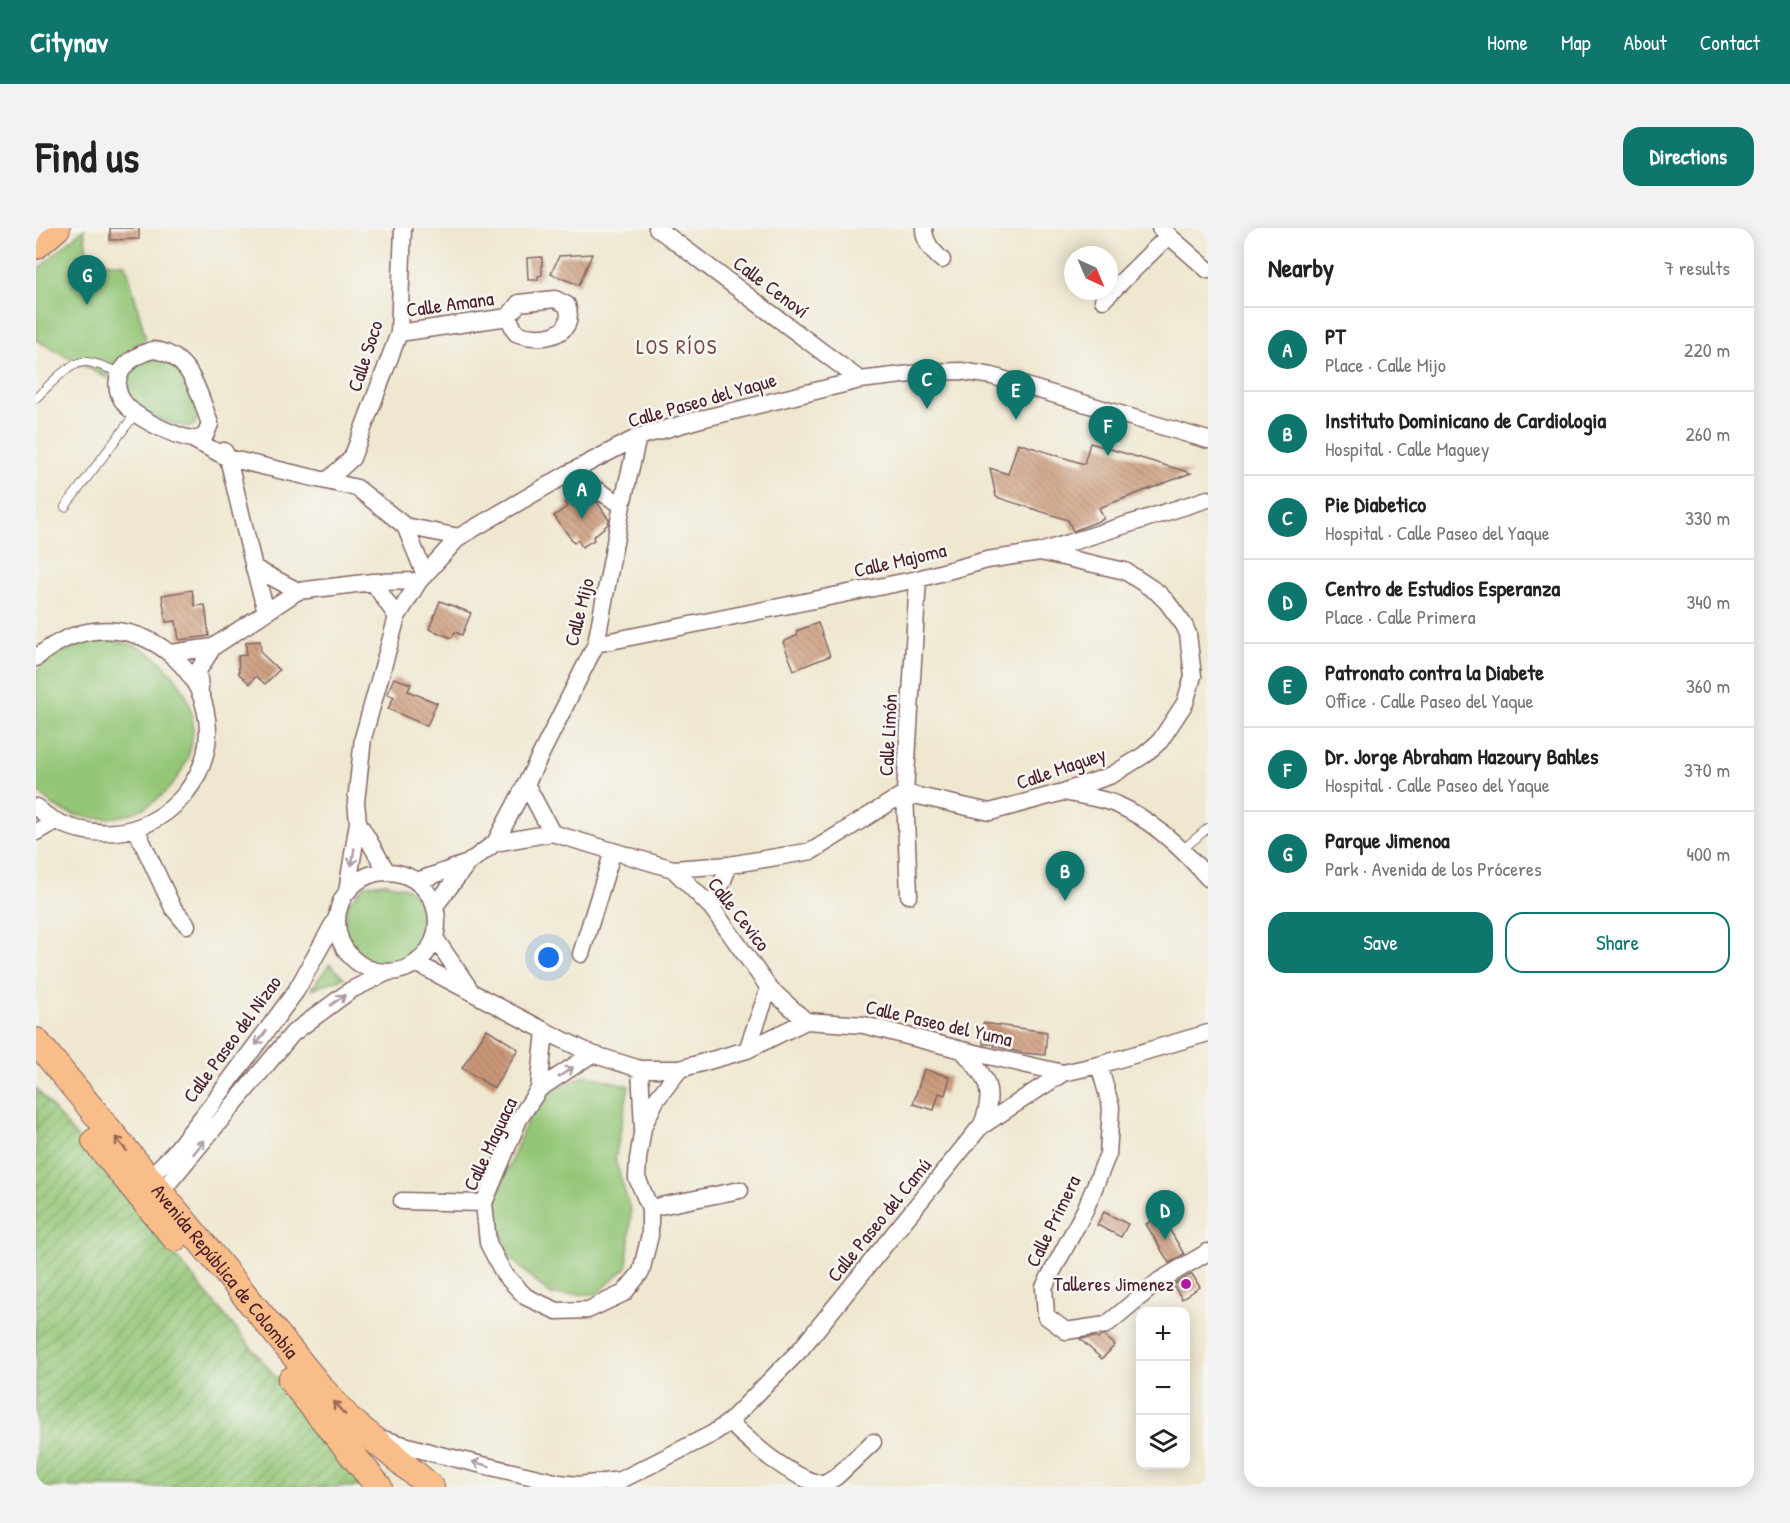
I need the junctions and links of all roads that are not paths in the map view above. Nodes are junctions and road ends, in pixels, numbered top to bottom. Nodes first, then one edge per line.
1 (57, 228) edge
2 (403, 228) edge
3 (657, 228) edge
4 (924, 228) edge
5 (1165, 231) edge
6 (36, 246) edge
7 (942, 260) dead end
8 (1208, 270) edge
9 (1118, 283) edge
10 (508, 317) dead end
11 (399, 333) junction
12 (120, 372) junction
13 (860, 380) junction
14 (36, 398) edge
15 (136, 413) junction
16 (210, 424) junction
17 (638, 437) junction
18 (194, 440) junction
19 (1208, 440) edge
20 (228, 458) junction
21 (352, 458) junction
22 (569, 473) junction
23 (328, 480) junction
24 (357, 489) junction
25 (1207, 498) edge
26 (622, 505) junction
27 (65, 507) dead end
28 (405, 526) junction
29 (459, 537) junction
30 (1040, 552) junction
31 (254, 568) junction
32 (422, 578) junction
33 (918, 579) junction
34 (373, 582) junction
35 (298, 591) junction
36 (266, 611) junction
37 (397, 617) junction
38 (596, 644) junction
39 (213, 647) junction
40 (171, 652) junction
41 (36, 658) edge
42 (200, 693) junction
43 (1112, 775) junction
44 (526, 784) junction
45 (1063, 792) junction
46 (905, 793) junction
47 (1117, 804) junction
48 (36, 807) edge
49 (55, 821) junction
50 (358, 822) junction
51 (1208, 828) edge
52 (136, 829) junction
53 (36, 832) edge
54 (552, 833) junction
55 (495, 843) junction
56 (1182, 850) junction
57 (613, 851) junction
58 (468, 863) junction
59 (729, 865) junction
60 (673, 869) junction
61 (387, 872) junction
62 (1208, 878) edge
63 (417, 881) junction
64 (347, 892) junction
65 (909, 895) dead end
66 (435, 906) junction
67 (712, 908) junction
68 (337, 917) junction
69 (187, 925) dead end
70 (435, 938) junction
71 (581, 954) dead end
72 (416, 963) junction
73 (386, 973) junction
74 (769, 988) junction
75 (471, 991) junction
76 (806, 1021) junction
77 (545, 1031) junction
78 (1208, 1033) edge
79 (36, 1041) edge
80 (747, 1050) junction
81 (962, 1050) junction
82 (592, 1054) junction
83 (1099, 1065) junction
84 (36, 1069) edge
85 (640, 1069) junction
86 (680, 1069) junction
87 (1063, 1072) junction
88 (539, 1089) junction
89 (643, 1128) junction
90 (980, 1128) junction
91 (155, 1185) junction
92 (740, 1190) dead end
93 (402, 1201) dead end
94 (484, 1203) junction
95 (650, 1208) junction
96 (1208, 1252) edge
97 (729, 1422) junction
98 (368, 1435) junction
99 (873, 1442) dead end
100 (617, 1483) edge
101 (379, 1487) edge
102 (430, 1487) edge

1 - 6 main road
2 - 11 street, Calle Soco
3 - 13 street, Calle Cenoví
4 - 7 street
5 - 8 street
5 - 9 street
10 - 11 street, Calle Amana
11 - 21 street, Calle Soco
12 - 14 lane
12 - 15 street
12 - 16 street
13 - 17 street, Calle Paseo del Yaque
13 - 19 street, Calle Paseo del Yaque
15 - 18 street
15 - 27 lane
16 - 18 street
16 - 20 street
17 - 22 street, Calle Paseo del Yaque
17 - 26 street, Calle Mijo
18 - 20 street
20 - 23 street
20 - 31 street
21 - 23 street, Calle Soco
21 - 24 street, Calle Soco
22 - 26 street
22 - 29 street, Calle Paseo del Yaque
23 - 24 street
24 - 28 street
25 - 30 street, Calle Majoma
26 - 38 street, Calle Mijo
28 - 29 street
28 - 32 street
29 - 32 street, Calle Paseo del Yaque
30 - 33 street, Calle Majoma
30 - 43 street, Calle Maguey
31 - 35 street
31 - 36 street
32 - 34 street
32 - 37 street, Calle Paseo del Yaque
33 - 38 street, Calle Majoma
33 - 46 street, Calle Limón
34 - 35 street
34 - 37 street
35 - 36 street
36 - 39 street
37 - 50 street, Calle Paseo del Yaque
38 - 44 street, Calle Mijo
39 - 40 street
39 - 42 street
40 - 41 street
40 - 42 street
42 - 52 street
43 - 45 street, Calle Maguey
43 - 47 street
44 - 54 street
44 - 55 street
45 - 46 street, Calle Maguey
45 - 47 street
46 - 59 street
46 - 65 street, Calle Limón
47 - 56 street
48 - 49 street
49 - 52 street
49 - 53 street
50 - 61 street, Calle Paseo del Yaque
50 -> 64 street, Calle Paseo del Yaque
51 - 56 lane
52 - 69 street
54 - 55 street
54 - 57 street
55 - 58 street
56 - 62 street
57 - 60 street
57 - 71 street
58 - 63 street
58 - 66 street
59 - 60 street
59 - 67 street
60 - 67 street, Calle Cevico
61 - 63 street
61 - 64 street
63 - 66 street
64 - 68 street
66 - 70 street
67 - 74 street, Calle Cevico
68 - 73 street
68 -> 91 street, Calle Paseo del Nizao
70 - 72 street
70 - 75 street
72 - 73 street
72 - 75 street
91 -> 73 street, Calle Paseo del Nizao
74 - 76 street, Calle Cevico
74 - 80 street
75 - 77 street
76 - 80 street
76 - 81 street, Calle Paseo del Yuma
77 - 82 street
77 - 88 street, Calle Maguaca
78 - 83 street, Calle Paseo del Camú
91 -> 79 main road, Avenida República de Colombia
80 - 86 street
81 - 87 street, Calle Paseo del Yuma
81 - 90 street
82 - 85 street
88 -> 82 street, Calle Maguaca
83 - 87 street, Calle Paseo del Camú
83 - 96 street, Calle Primera
84 - 101 main road, Avenida República de Colombia
85 - 86 street
85 - 89 street, Calle Maguaca
86 - 89 street
87 - 90 street, Calle Paseo del Camú
88 - 94 street, Calle Maguaca
89 - 95 street, Calle Maguaca
90 - 97 street, Calle Paseo del Camú
98 -> 91 main road, Avenida República de Colombia
92 - 95 street
93 - 94 street
94 - 95 street, Calle Maguaca
97 - 99 street
97 - 100 street, Calle Paseo del Camú
100 -> 98 street
98 - 102 main road, Avenida República de Colombia

